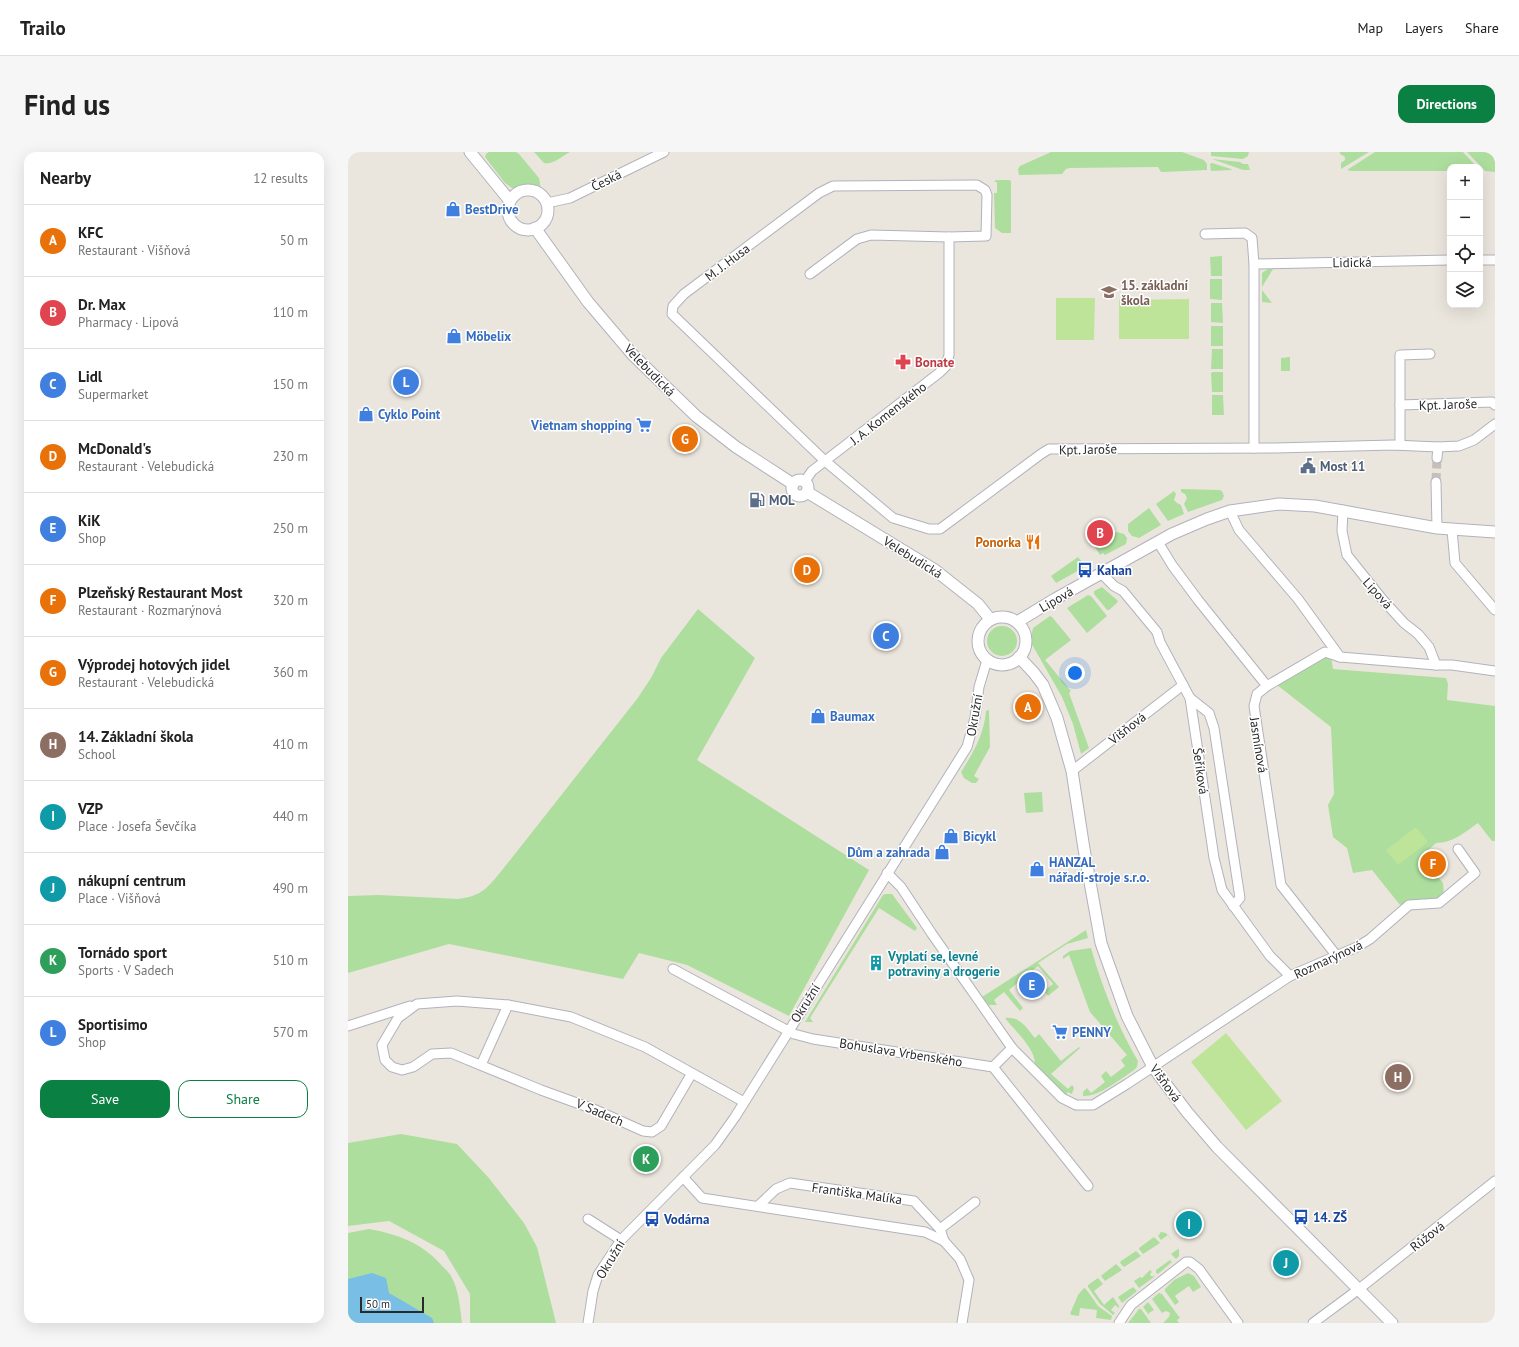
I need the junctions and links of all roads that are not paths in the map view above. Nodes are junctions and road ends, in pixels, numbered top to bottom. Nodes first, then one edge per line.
1 (470, 152) edge
2 (664, 152) edge
3 (510, 201) junction
4 (547, 203) junction
5 (535, 228) junction
6 (1205, 234) dead end
7 (949, 237) junction
8 (1447, 260) edge
9 (1483, 260) edge
10 (1495, 260) edge
11 (1254, 264) junction
12 (810, 274) dead end
13 (1430, 354) dead end
14 (1400, 405) junction
15 (1495, 405) edge
16 (1495, 424) edge
17 (1400, 444) junction
18 (1438, 447) junction
19 (1254, 448) junction
20 (1436, 458) tunnel mouth
21 (825, 461) junction
22 (1436, 482) tunnel mouth
23 (806, 486) junction
24 (1343, 510) junction
25 (1230, 511) junction
26 (1437, 528) junction
27 (1452, 530) junction
28 (1495, 532) edge
29 (1158, 542) junction
30 (1101, 573) junction
31 (1495, 610) edge
32 (990, 619) junction
33 (1017, 622) junction
34 (1019, 657) junction
35 (1340, 657) junction
36 (986, 660) junction
37 (1436, 665) junction
38 (1495, 671) edge
39 (1183, 685) junction
40 (1268, 686) junction
41 (1190, 698) junction
42 (1072, 771) junction
43 (1458, 849) dead end
44 (888, 873) junction
45 (1233, 906) junction
46 (1336, 955) junction
47 (673, 969) dead end
48 (1290, 976) junction
49 (417, 1004) junction
50 (508, 1005) junction
51 (348, 1026) edge
52 (788, 1031) junction
53 (1012, 1048) junction
54 (481, 1065) junction
55 (993, 1066) junction
56 (1153, 1067) junction
57 (692, 1073) junction
58 (744, 1102) junction
59 (683, 1177) junction
60 (1495, 1181) edge
61 (1088, 1186) dead end
62 (975, 1202) dead end
63 (758, 1206) junction
64 (588, 1219) dead end
65 (940, 1229) junction
66 (620, 1240) junction
67 (944, 1241) junction
68 (1359, 1289) junction
69 (588, 1323) edge
70 (962, 1323) edge
71 (1119, 1323) edge
72 (1238, 1323) edge
73 (1313, 1323) edge
74 (1392, 1323) edge

1 - 3 street
2 - 4 street, Česká
3 - 4 street
3 - 5 street
4 - 5 street
5 - 23 street, Velebudická
6 - 11 street
7 - 12 street
7 - 21 street, J. A. Komenského
7 - 21 street, M. J. Husa
8 - 11 street, Lidická
9 - 10 street
11 - 19 street
13 - 14 street, Kpt. Jaroše
14 - 15 street, Kpt. Jaroše
14 - 17 street, Kpt. Jaroše
16 - 18 street, Kpt. Jaroše
17 - 18 street, Kpt. Jaroše
17 - 19 street, Kpt. Jaroše
18 - 20 street
19 - 21 street, Kpt. Jaroše
21 - 23 street, J. A. Komenského
22 - 26 street
23 - 32 street, Velebudická
24 - 25 street, Lipová
24 - 26 street, Lipová
24 - 37 street, Lipová
25 - 29 street, Lipová
25 - 35 street
26 - 27 street, Lipová
27 - 28 street, Lipová
27 - 31 street
29 - 30 street, Lipová
29 - 40 street
30 - 33 street, Lipová
30 - 39 street, Šeříková
32 - 33 street
32 - 36 street
33 - 34 street
34 - 36 street
34 - 42 street, Višňová
35 - 37 street, Jasmínová
35 - 40 street, Jasmínová
36 - 44 street, Okružní
37 - 38 street, Jasmínová
39 - 41 street, Šeříková
39 - 42 street, Višňová
40 - 46 street, Jasmínová
41 - 45 street, Šeříková
41 - 45 street
42 - 56 street, Višňová
43 - 46 street, Rozmarýnová
44 - 52 street, Okružní
44 - 53 street, Rozmarýnová
45 - 48 street, Šeříková
46 - 48 street, Rozmarýnová
47 - 52 street, Bohuslava Vrbenského
48 - 56 street, Rozmarýnová
49 - 50 street
49 - 51 street
49 - 54 street, V Sadech
50 - 54 street
50 - 57 street
52 - 55 street, Bohuslava Vrbenského
52 - 58 street, Okružní
53 - 55 street
53 - 56 street, Rozmarýnová
54 - 57 street, V Sadech
55 - 61 street
56 - 68 street, Višňová
57 - 58 street
58 - 59 street, Okružní
59 - 63 street, Františka Malíka
59 - 66 street, Okružní
60 - 68 street, Růžová
62 - 65 street
63 - 65 street, Františka Malíka
63 - 67 street, Františka Malíka
64 - 66 street
65 - 67 street, Františka Malíka
66 - 69 street, Okružní
67 - 70 street, Františka Malíka
68 - 73 street, Růžová
68 - 74 street, Višňová
71 - 72 street

